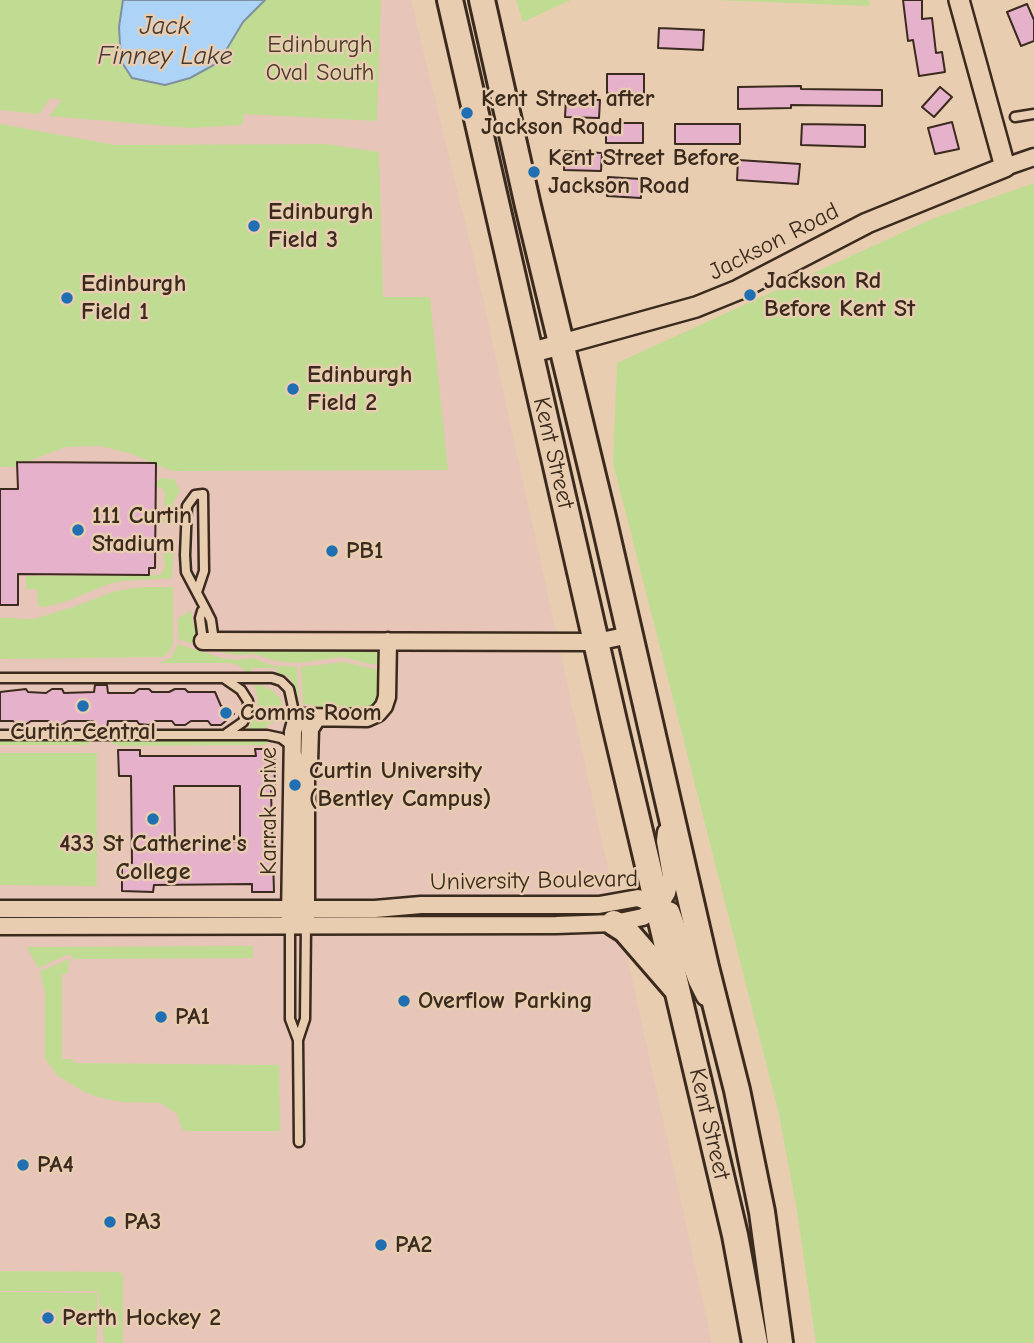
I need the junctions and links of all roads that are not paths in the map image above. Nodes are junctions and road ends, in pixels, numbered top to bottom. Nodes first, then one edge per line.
1 (450, 0) edge
2 (482, 0) edge
3 (959, 0) edge
4 (1034, 114) edge
5 (1014, 117) dead end
6 (1034, 157) edge
7 (1004, 167) junction
8 (561, 345) junction
9 (530, 353) junction
10 (197, 592) junction
11 (630, 635) junction
12 (209, 641) joint
13 (388, 641) junction
14 (596, 642) junction
15 (0, 678) edge
16 (223, 678) junction
17 (317, 718) junction
18 (296, 721) junction
19 (0, 735) edge
20 (221, 735) junction
21 (293, 747) junction
22 (306, 771) junction
23 (669, 805) junction
24 (658, 906) junction
25 (0, 909) edge
26 (298, 917) junction
27 (614, 923) junction
28 (0, 926) edge
29 (678, 990) junction
30 (721, 1027) junction
31 (298, 1040) junction
32 (299, 1142) dead end
33 (755, 1343) edge
34 (780, 1343) edge

1 - 9 main road, Kent Street
2 - 8 main road, Kent Street
3 - 7 street
4 - 5 lane
6 - 7 street, Jackson Road
7 - 8 street, Jackson Road
8 - 9 street, Jackson Road
8 - 11 main road, Kent Street
9 - 14 main road, Kent Street
10 - 10 lane
10 - 12 lane
11 - 14 street
11 - 23 main road, Kent Street
12 - 13 street
13 - 14 street
13 - 17 street
14 - 24 main road, Kent Street
15 - 16 lane
16 - 18 lane
16 - 20 lane
17 - 18 street, Karrak Drive
17 - 22 street, Karrak Drive
18 - 21 street, Karrak Drive
19 - 20 lane
20 - 21 lane
21 - 22 lane
21 - 26 street, Karrak Drive
22 - 26 street, Karrak Drive
23 - 24 street, Kent Street
23 - 30 main road, Kent Street
24 - 26 street, University Boulevard
24 - 27 street, University Boulevard
24 - 29 main road, Kent Street
24 - 30 street, Kent Street
25 - 26 street, University Boulevard
26 - 27 street, University Boulevard
26 - 28 street, University Boulevard
26 - 31 lane
26 - 31 lane
27 - 29 main road
29 - 33 main road, Kent Street
30 - 34 main road, Kent Street
31 - 32 lane

